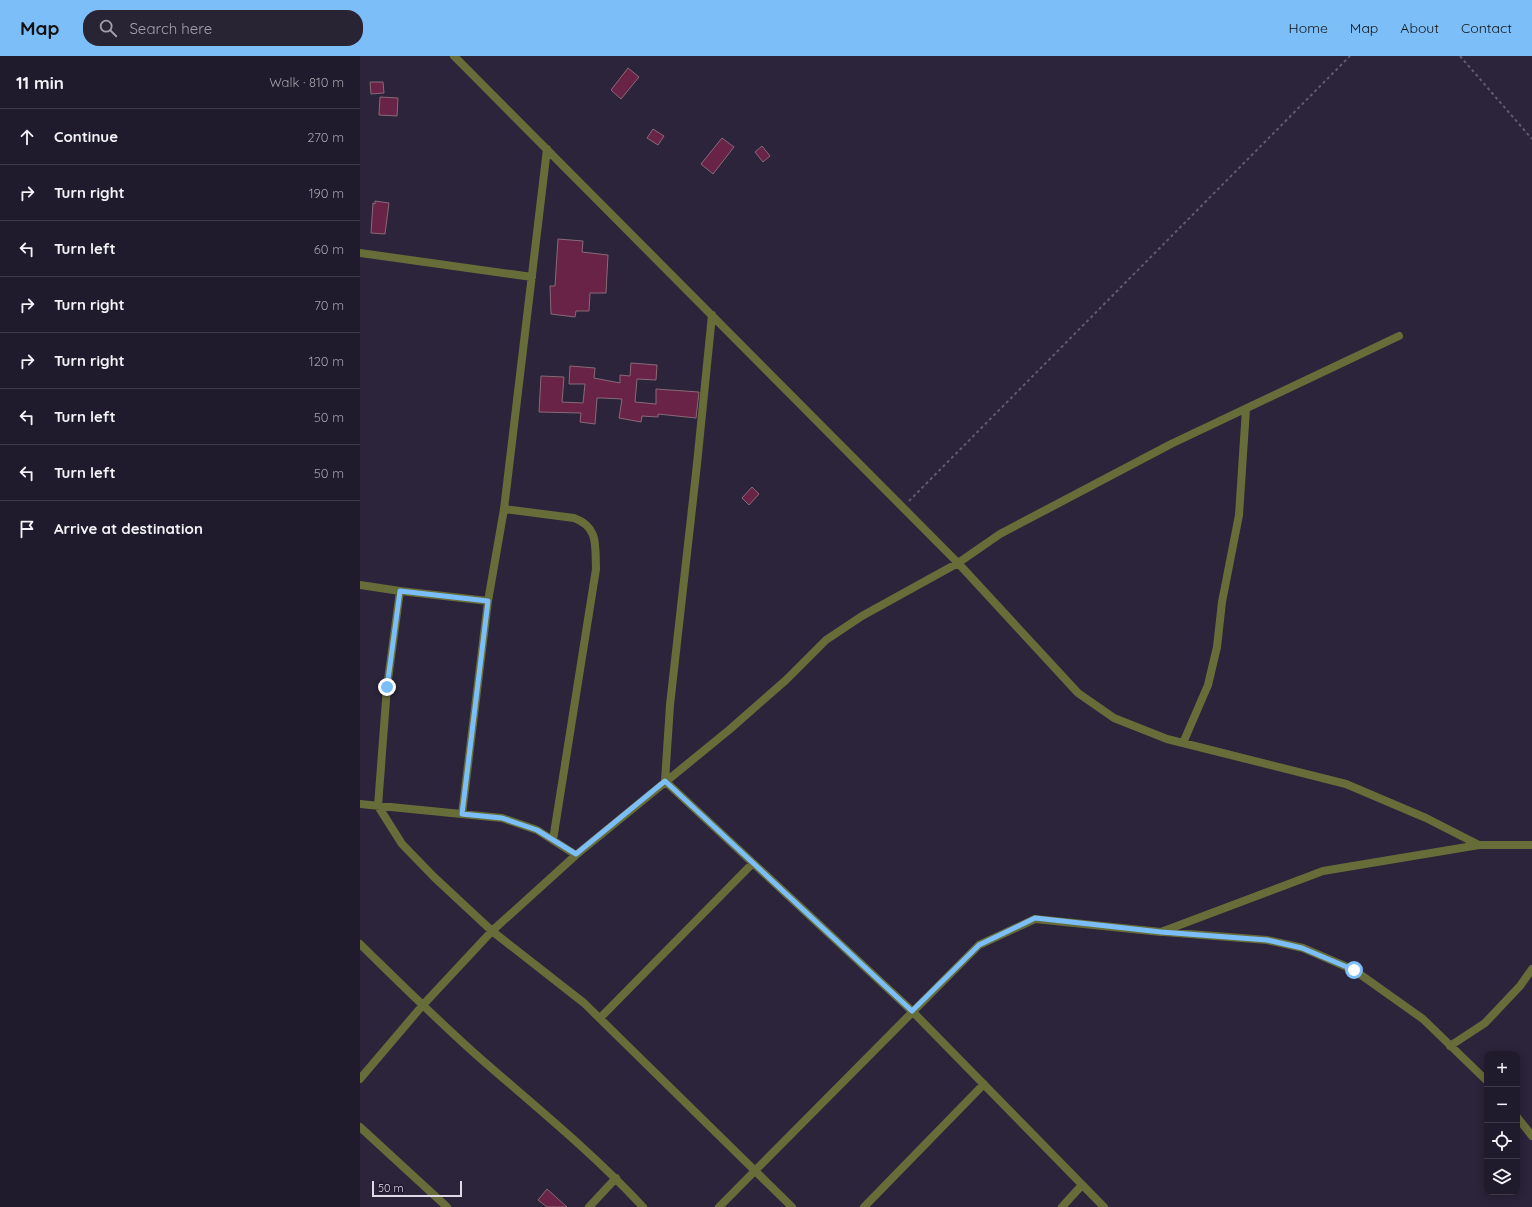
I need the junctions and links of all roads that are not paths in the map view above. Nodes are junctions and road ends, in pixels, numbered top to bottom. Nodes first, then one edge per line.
1 (454, 56) edge
2 (547, 149) junction
3 (360, 253) edge
4 (532, 277) junction
5 (712, 315) junction
6 (1399, 336) dead end
7 (1246, 409) junction
8 (504, 509) junction
9 (958, 563) junction
10 (360, 586) edge
11 (400, 591) junction
12 (488, 601) junction
13 (1183, 743) junction
14 (665, 781) junction
15 (360, 804) edge
16 (378, 806) junction
17 (462, 814) junction
18 (553, 840) junction
19 (1480, 845) junction
20 (1532, 846) edge
21 (576, 854) junction
22 (753, 863) junction
23 (492, 931) junction
24 (1161, 932) junction
25 (360, 944) edge
26 (1532, 969) edge
27 (422, 1006) junction
28 (912, 1011) junction
29 (600, 1018) junction
30 (1450, 1046) junction
31 (1484, 1078) edge
32 (360, 1079) edge
33 (984, 1084) junction
34 (1520, 1121) edge
35 (360, 1127) edge
36 (1532, 1136) edge
37 (754, 1170) junction
38 (616, 1178) junction
39 (1082, 1185) junction
40 (447, 1207) edge
41 (589, 1207) edge
42 (643, 1207) edge
43 (719, 1207) edge
44 (792, 1207) edge
45 (864, 1207) edge
46 (1062, 1207) edge
47 (1104, 1207) edge

1 - 2 street
2 - 4 street
2 - 5 street
3 - 4 street
4 - 8 street
5 - 9 street
5 - 14 street
6 - 7 street
7 - 9 street
7 - 13 street
8 - 12 street
8 - 18 street
9 - 13 street
9 - 14 street
10 - 11 street
11 - 12 street
11 - 16 street
12 - 17 street
13 - 19 street
14 - 21 street
14 - 22 street
15 - 16 street
16 - 17 street
16 - 23 street
17 - 18 street
18 - 21 street
19 - 20 street
19 - 24 street
21 - 23 street
22 - 28 street
22 - 29 street
23 - 27 street
23 - 29 street
24 - 28 street
24 - 30 street
25 - 27 street
26 - 30 street
27 - 32 street
27 - 38 street
28 - 33 street
28 - 37 street
29 - 37 street
30 - 31 street
33 - 39 street
33 - 45 street
34 - 36 street
35 - 40 street
37 - 43 street
37 - 44 street
38 - 41 street
38 - 42 street
39 - 46 street
39 - 47 street

